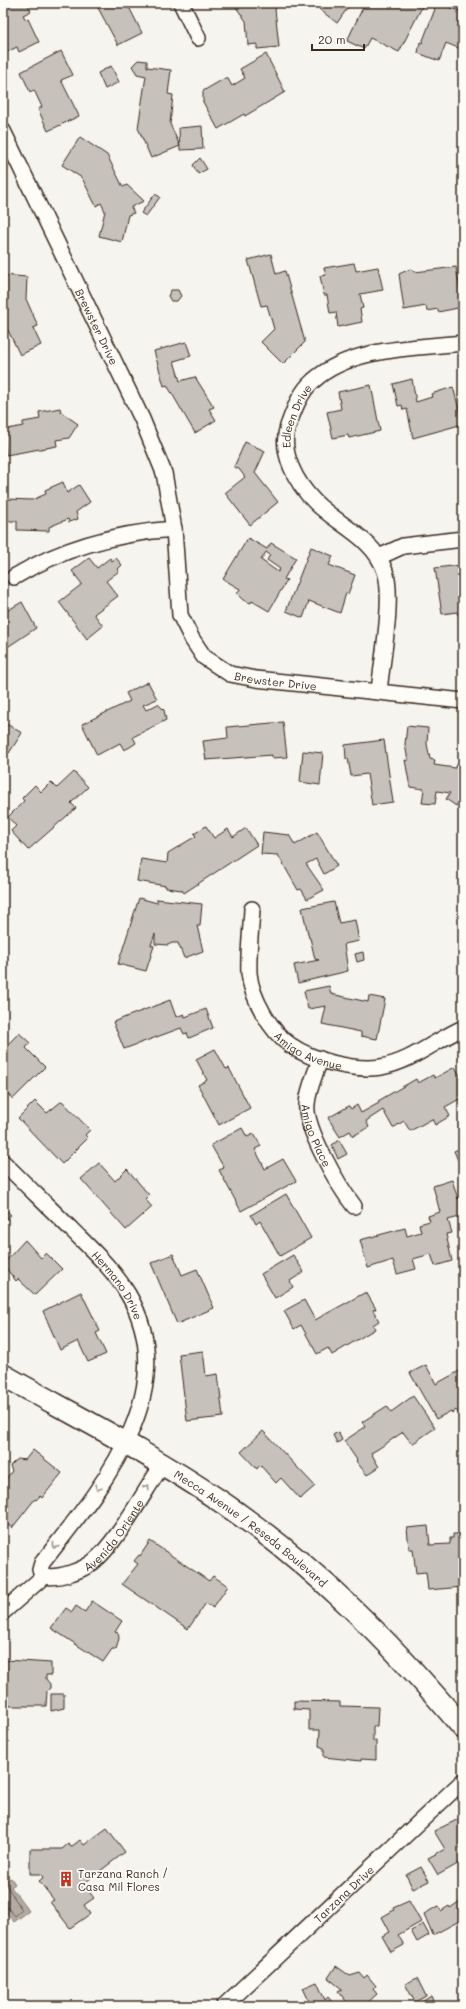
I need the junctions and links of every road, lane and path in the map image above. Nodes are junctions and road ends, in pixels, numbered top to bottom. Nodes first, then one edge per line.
1 (181, 3) edge
2 (198, 38) dead end
3 (3, 131) edge
4 (463, 343) edge
5 (174, 529) junction
6 (463, 540) edge
7 (379, 557) junction
8 (14, 577) dead end
9 (379, 691) junction
10 (463, 700) edge
11 (252, 909) dead end
12 (463, 1028) edge
13 (320, 1059) junction
14 (3, 1162) edge
15 (354, 1206) dead end
16 (3, 1375) edge
17 (126, 1443) junction
18 (162, 1464) junction
19 (44, 1576) junction
20 (3, 1612) edge
21 (463, 1728) edge
22 (463, 1782) edge
23 (224, 2006) edge

1 - 2 street
3 - 5 street, Brewster Drive
4 - 7 street, Edleen Drive
5 - 8 street
5 - 9 street, Brewster Drive
6 - 7 street
7 - 9 street, Edleen Drive
9 - 10 street, Brewster Drive
11 - 13 street, Amigo Avenue
12 - 13 street, Amigo Avenue
13 - 15 street, Amigo Place
14 - 17 street, Hermano Drive
16 - 17 main road, Mecca Avenue / Reseda Boulevard
17 - 18 main road, Mecca Avenue / Reseda Boulevard
17 -> 19 street
19 -> 18 street, Avenida Oriente
18 - 21 main road, Mecca Avenue / Reseda Boulevard
19 - 20 street
22 - 23 street, Tarzana Drive

